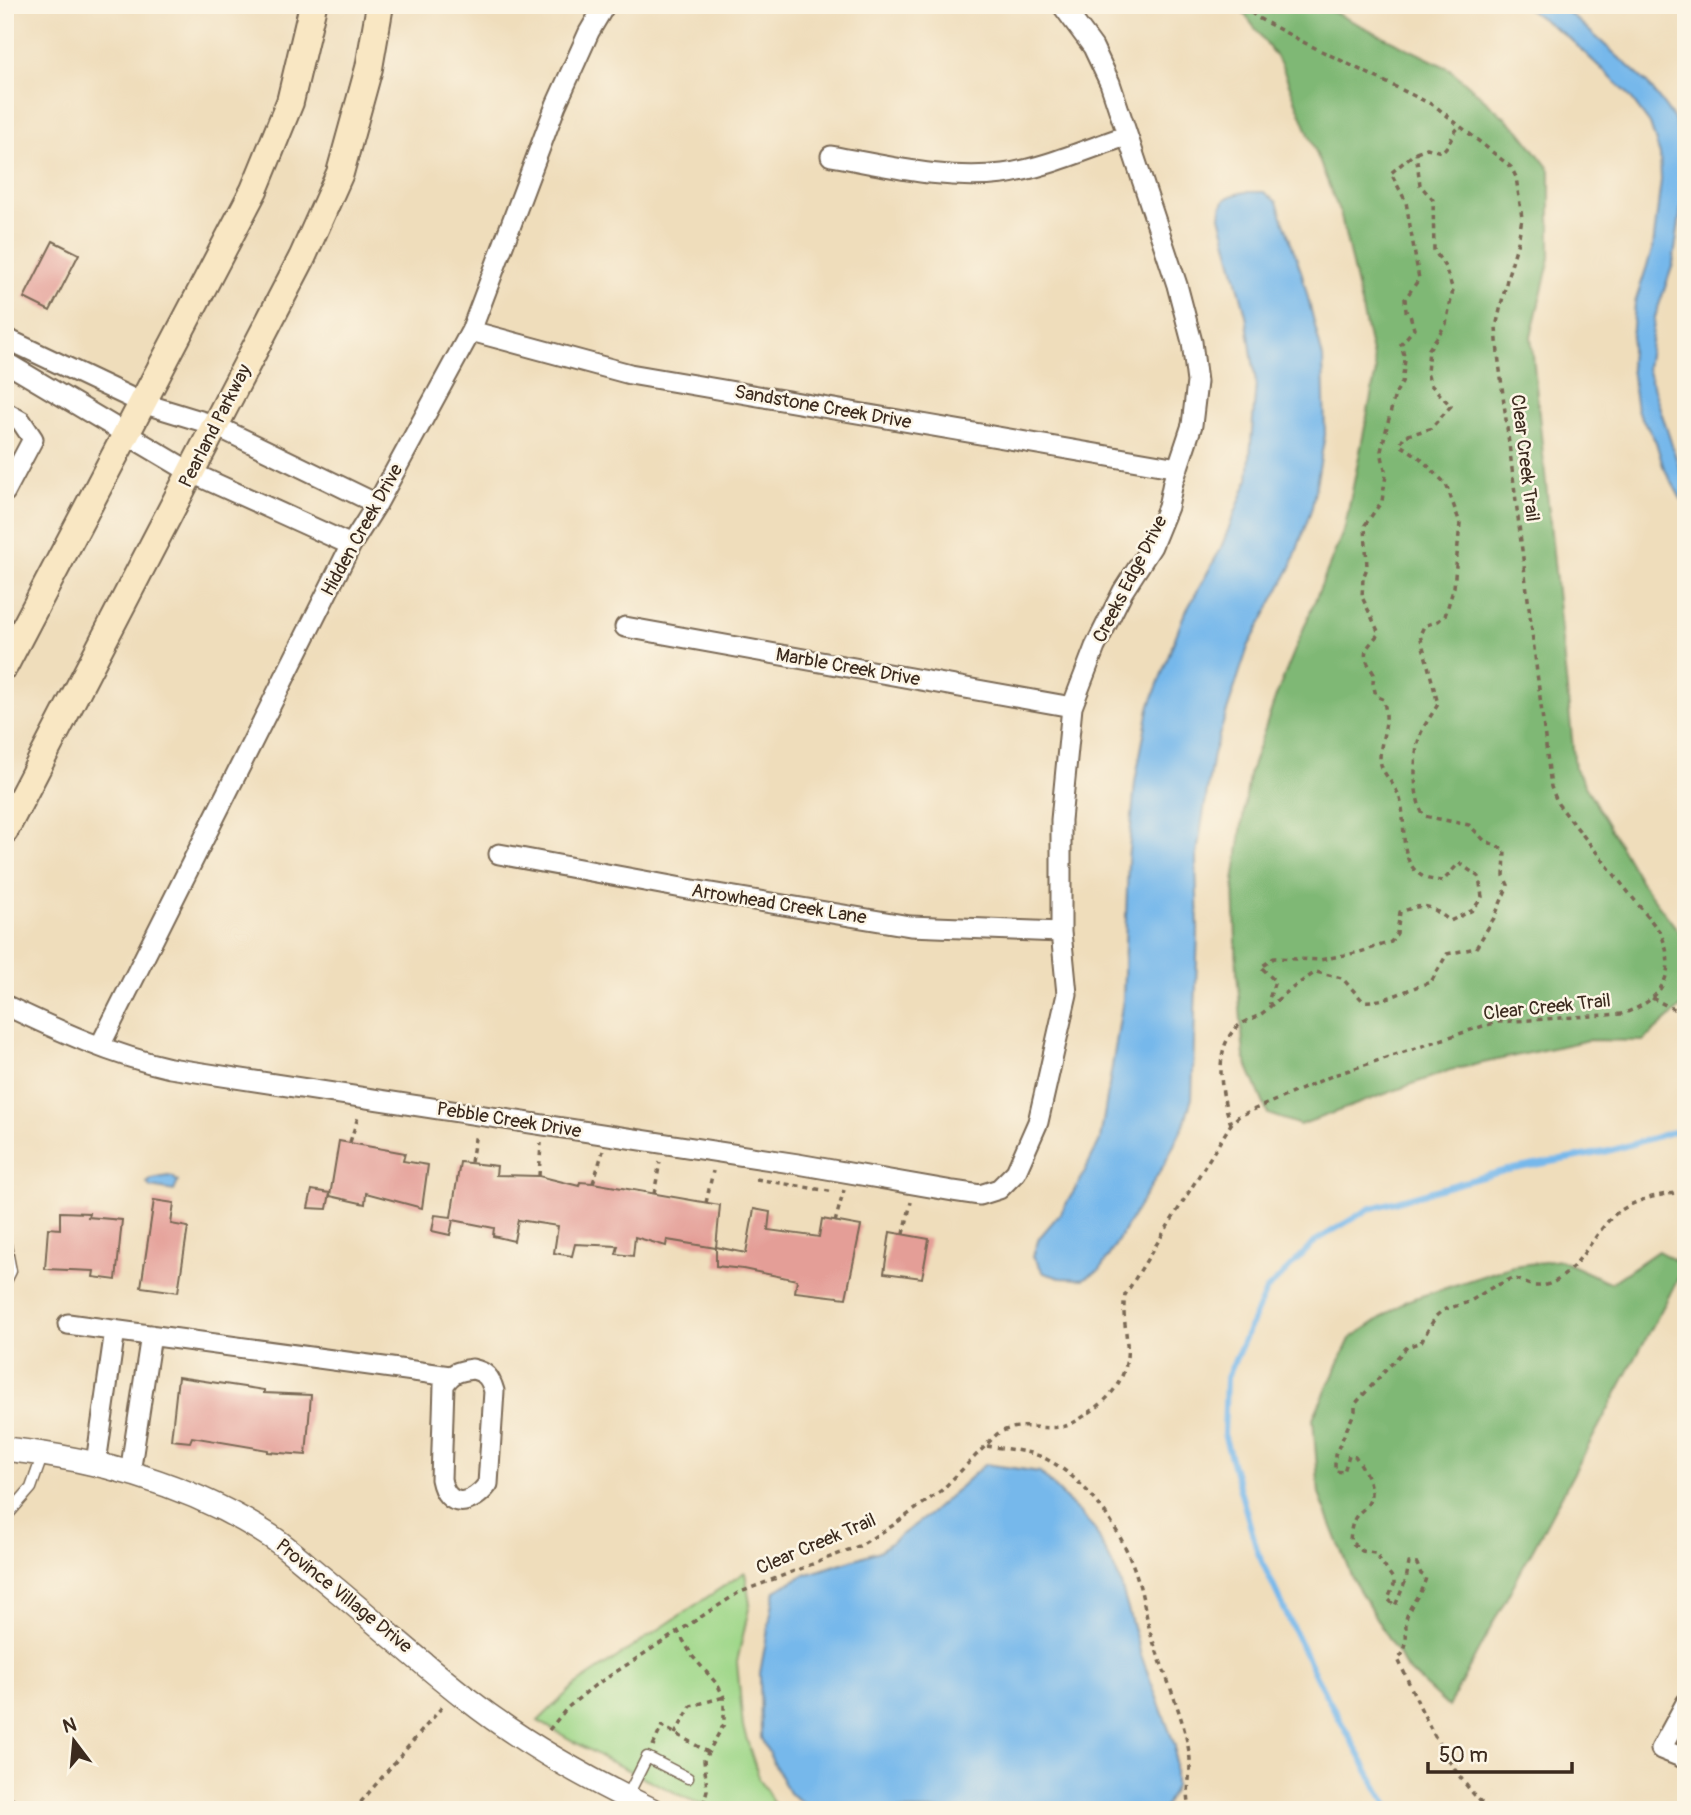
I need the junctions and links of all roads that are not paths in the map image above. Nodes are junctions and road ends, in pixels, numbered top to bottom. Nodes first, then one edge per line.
1 (313, 5) edge
2 (380, 5) edge
3 (605, 5) edge
4 (1062, 5) edge
5 (1126, 135) junction
6 (831, 156) dead end
7 (471, 331) junction
8 (11, 341) edge
9 (6, 363) edge
10 (142, 403) junction
11 (5, 412) edge
12 (214, 425) junction
13 (125, 435) junction
14 (1178, 468) junction
15 (192, 473) junction
16 (5, 492) edge
17 (377, 504) junction
18 (351, 545) junction
19 (625, 627) dead end
20 (5, 665) edge
21 (1072, 707) junction
22 (5, 830) edge
23 (499, 854) dead end
24 (1061, 932) junction
25 (5, 1005) edge
26 (100, 1046) junction
27 (1016, 1172) joint
28 (5, 1240) edge
29 (5, 1283) edge
30 (68, 1324) dead end
31 (116, 1330) junction
32 (151, 1335) junction
33 (450, 1376) junction
34 (5, 1449) edge
35 (43, 1453) junction
36 (96, 1463) junction
37 (130, 1473) junction
38 (5, 1518) edge
39 (1686, 1703) edge
40 (1686, 1759) edge
41 (688, 1778) dead end
42 (5, 1800) edge
43 (623, 1803) edge
44 (24, 1810) edge
45 (652, 1810) edge

1 - 10 main road
2 - 12 main road, Pearland Parkway
3 - 7 street, Hidden Creek Drive
4 - 5 street, Creeks Edge Drive
5 - 6 street
5 - 14 street, Creeks Edge Drive
7 - 14 street, Sandstone Creek Drive
7 - 17 street, Hidden Creek Drive
8 - 9 street
8 - 10 street
9 - 13 street
10 - 12 street
10 - 13 main road
11 - 16 street
12 - 15 main road, Pearland Parkway
12 - 17 street
13 - 15 street
13 - 20 main road
14 - 21 street, Creeks Edge Drive
15 - 18 street
15 - 22 main road, Pearland Parkway
17 - 18 street, Hidden Creek Drive
18 - 26 street, Hidden Creek Drive
19 - 21 street, Marble Creek Drive
21 - 24 street, Creeks Edge Drive
23 - 24 street, Arrowhead Creek Lane
24 - 27 street, Creeks Edge Drive
25 - 26 street, Pebble Creek Drive
26 - 27 street, Pebble Creek Drive
28 - 29 lane
30 - 31 street
31 - 32 street
31 - 36 street
32 - 33 street
32 - 37 street
33 - 33 street
34 - 35 street, Province Village Drive
35 - 36 street, Province Village Drive
35 - 38 lane
36 - 37 street, Province Village Drive
37 - 43 street, Province Village Drive
39 - 40 street
41 - 43 lane
42 - 44 lane
43 - 45 street, Province Village Drive

